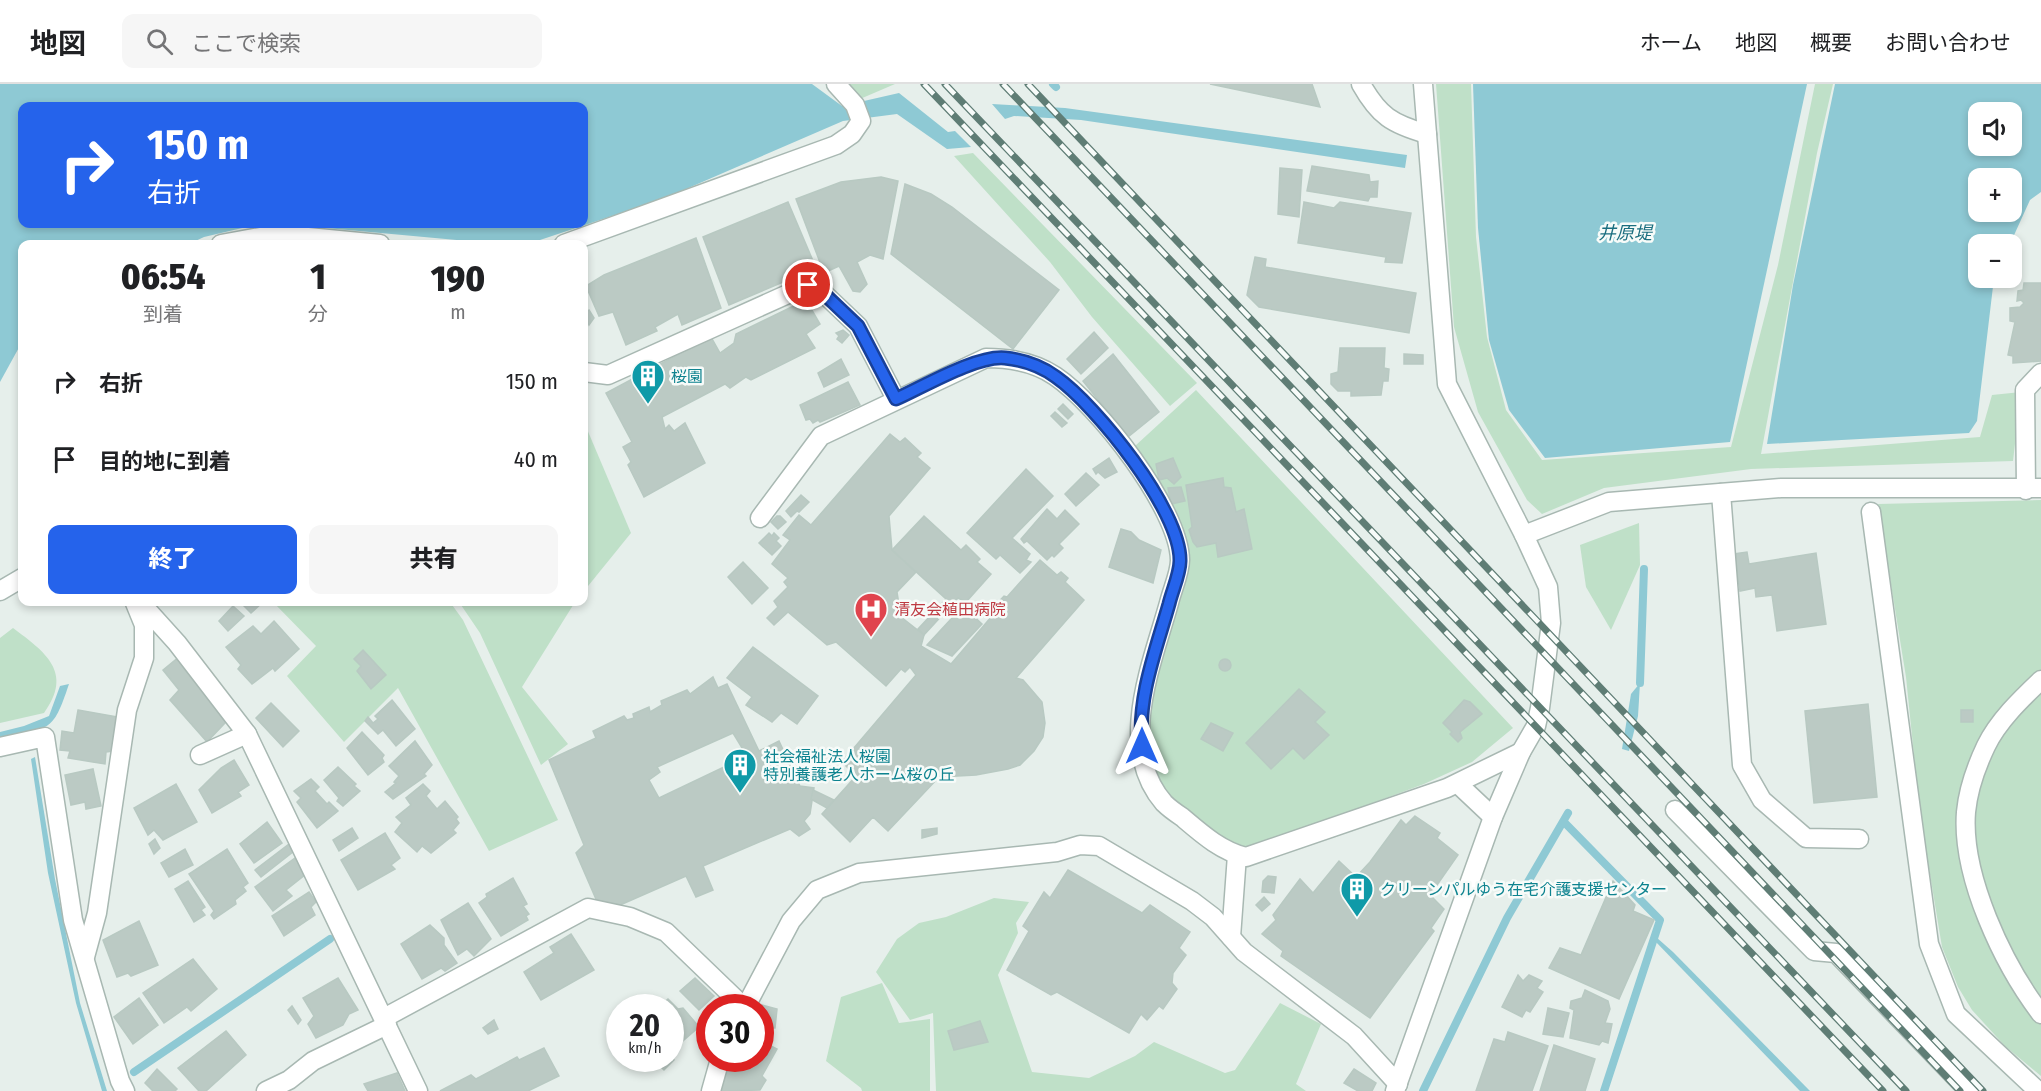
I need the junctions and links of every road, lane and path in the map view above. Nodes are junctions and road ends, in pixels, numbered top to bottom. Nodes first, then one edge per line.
1 (836, 84) edge
2 (1361, 84) edge
3 (1423, 84) edge
4 (1427, 134) junction
5 (243, 240) edge
6 (339, 240) edge
7 (575, 240) edge
8 (588, 372) edge
9 (2041, 373) edge
10 (896, 399) junction
11 (2033, 489) edge
12 (1720, 493) junction
13 (1871, 512) dead end
14 (760, 518) dead end
15 (1524, 535) junction
16 (18, 580) edge
17 (0, 591) edge
18 (136, 606) edge
19 (144, 606) edge
20 (2041, 680) edge
21 (247, 734) junction
22 (0, 747) edge
23 (1521, 752) junction
24 (200, 755) dead end
25 (1458, 784) junction
26 (1675, 810) dead end
27 (1493, 817) junction
28 (1860, 839) dead end
29 (1237, 855) junction
30 (1231, 937) junction
31 (85, 959) junction
32 (730, 994) edge
33 (753, 994) edge
34 (2041, 1014) edge
35 (385, 1022) junction
36 (716, 1072) edge
37 (1396, 1087) edge
38 (125, 1091) edge
39 (266, 1091) edge
40 (418, 1091) edge
41 (711, 1091) edge
42 (1969, 1091) edge
43 (2038, 1091) edge

1 - 7 street
2 - 4 street
3 - 4 street
4 - 15 street
5 - 6 street
8 - 10 street
9 - 11 street
10 - 14 street
10 - 29 street
11 - 12 street
12 - 15 street
12 - 28 street
13 - 43 street
15 - 23 street
16 - 17 street
18 - 31 street
19 - 21 street
20 - 34 street
21 - 24 street
21 - 35 street
22 - 31 street
23 - 25 street
23 - 27 street
25 - 27 street
25 - 29 street
26 - 42 street
27 - 37 street
29 - 30 street
30 - 33 street
30 - 37 street
31 - 38 street
32 - 35 street
35 - 39 street
35 - 40 street
36 - 41 street

